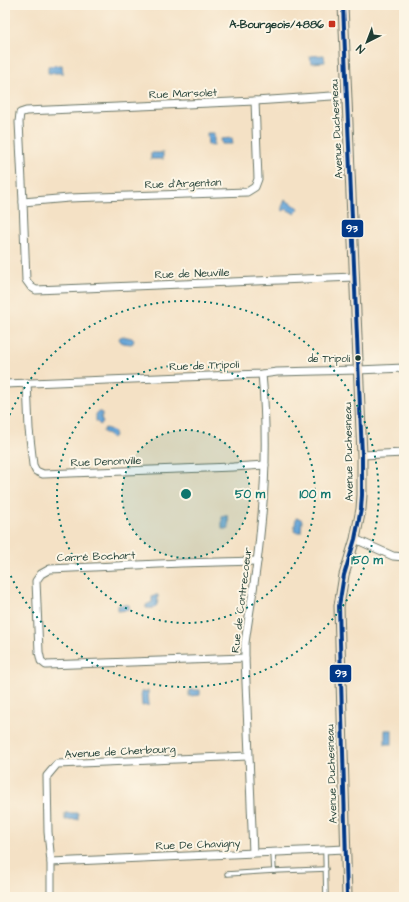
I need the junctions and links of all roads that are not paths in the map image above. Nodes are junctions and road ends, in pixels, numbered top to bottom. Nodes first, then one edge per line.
1 (343, 5) edge
2 (347, 95) junction
3 (255, 101) junction
4 (23, 202) junction
5 (354, 277) junction
6 (404, 368) edge
7 (358, 370) junction
8 (262, 374) junction
9 (27, 383) junction
10 (5, 384) edge
11 (404, 453) edge
12 (362, 455) junction
13 (265, 465) junction
14 (355, 539) junction
15 (404, 557) edge
16 (257, 561) junction
17 (245, 658) junction
18 (248, 756) junction
19 (346, 849) junction
20 (326, 850) junction
21 (253, 853) junction
22 (273, 853) junction
23 (51, 862) junction
24 (326, 869) junction
25 (274, 871) junction
26 (227, 874) dead end
27 (51, 897) edge
28 (326, 897) edge
29 (347, 897) edge

1 - 2 street, Avenue Duchesneau
2 - 3 street, Rue Marsolet
2 - 5 street, Avenue Duchesneau
3 - 4 street, Rue d'Argentan
3 - 4 street, Rue Marsolet
4 - 5 street, Rue de Neuville
5 - 7 street, Avenue Duchesneau
6 - 7 street, Rue de Tripoli
7 - 8 street, Rue de Tripoli
7 - 12 street, Avenue Duchesneau
8 - 9 street, Rue de Tripoli
8 - 13 street, Rue de Contrecoeur
9 - 10 street, Rue de Tripoli
9 - 13 street, Rue Denonville
11 - 12 street
12 - 14 street, Avenue Duchesneau
13 - 16 street, Rue de Contrecoeur
14 - 15 street
14 - 19 street, Avenue Duchesneau
16 - 17 street, Rue de Contrecoeur
16 - 17 street, Carré Bochart
17 - 18 street, Rue de Contrecoeur
18 - 21 street, Rue de Contrecoeur
18 - 23 street, Avenue de Cherbourg
19 - 20 street, Rue De Chavigny
19 - 29 street, Avenue Duchesneau
20 - 22 street, Rue De Chavigny
20 - 24 lane
21 - 22 street, Rue De Chavigny
21 - 23 street, Rue De Chavigny
22 - 25 lane
23 - 27 street, Avenue de Cherbourg
24 - 25 lane
24 - 28 lane
25 - 26 lane

